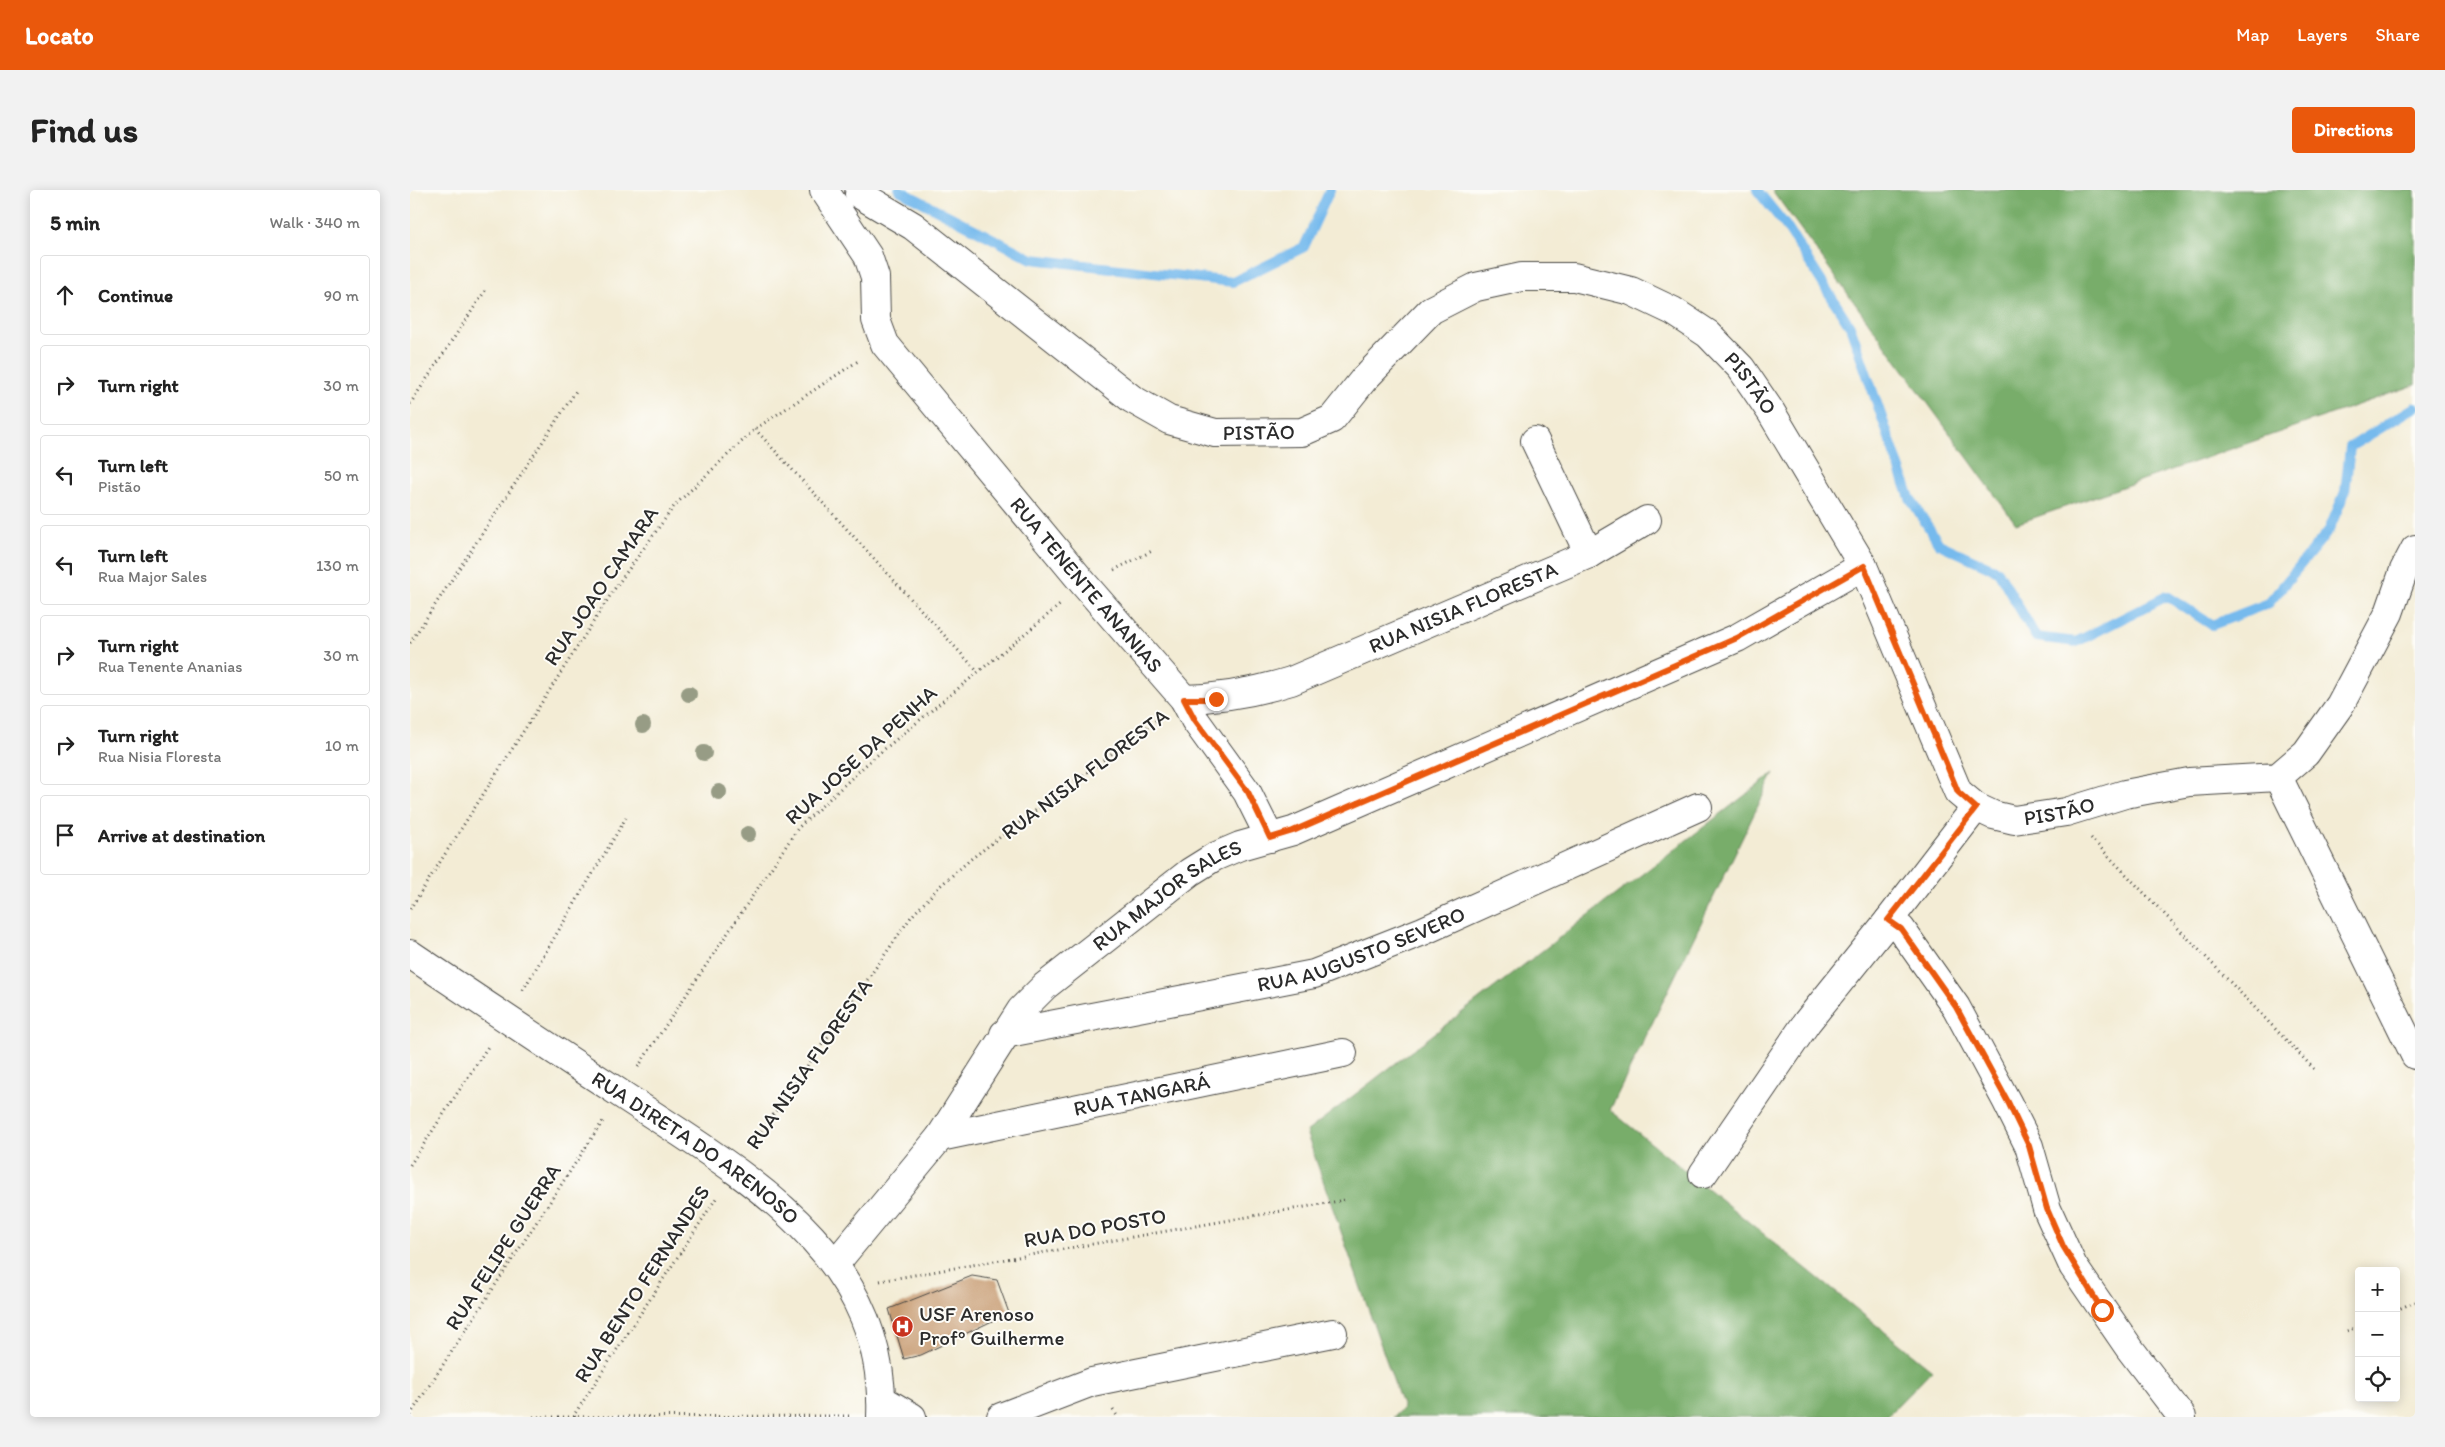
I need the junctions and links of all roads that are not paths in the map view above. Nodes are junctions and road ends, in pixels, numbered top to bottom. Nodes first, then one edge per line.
1 (846, 195) edge
2 (1535, 441) dead end
3 (1647, 520) dead end
4 (2415, 549) edge
5 (1589, 554) junction
6 (1864, 566) junction
7 (1184, 699) junction
8 (2278, 777) junction
9 (1698, 807) dead end
10 (1976, 808) junction
11 (1270, 838) junction
12 (1888, 920) junction
13 (410, 954) edge
14 (1004, 1034) junction
15 (1342, 1053) dead end
16 (2415, 1054) edge
17 (940, 1137) junction
18 (1703, 1174) dead end
19 (842, 1275) junction
20 (1333, 1333) dead end
21 (881, 1411) edge
22 (912, 1417) edge
23 (1001, 1417) edge
24 (2182, 1417) edge

1 - 6 street, PISTÃO
1 - 7 street, RUA TENENTE ANANIAS
2 - 5 street
3 - 5 street, RUA NISIA FLORESTA
4 - 8 street
5 - 7 street, RUA NISIA FLORESTA
6 - 10 street, PISTÃO
6 - 11 street, RUA MAJOR SALES
7 - 11 street, RUA TENENTE ANANIAS
8 - 10 street, PISTÃO
8 - 16 street
9 - 14 street, RUA AUGUSTO SEVERO
10 - 12 street
11 - 14 street, RUA MAJOR SALES
12 - 18 street
12 - 24 street
13 - 19 street, RUA DIRETA DO ARENOSO
14 - 17 street, RUA MAJOR SALES
15 - 17 street, RUA TANGARÁ
17 - 19 street, RUA MAJOR SALES
19 - 21 street, RUA DIRETA DO ARENOSO
20 - 23 street
21 - 22 street

